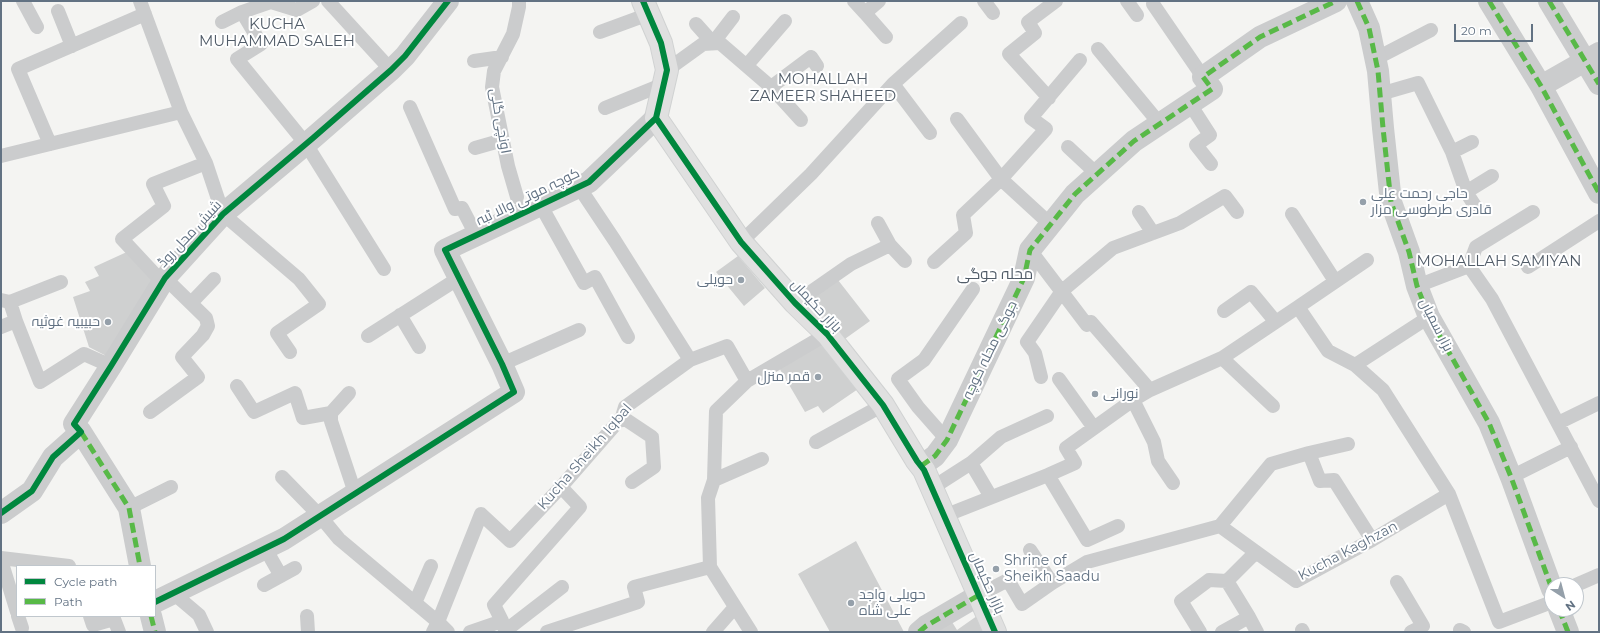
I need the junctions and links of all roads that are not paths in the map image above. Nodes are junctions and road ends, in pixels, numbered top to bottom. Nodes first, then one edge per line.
1 (23, 1) edge
2 (313, 1) edge
3 (328, 1) edge
4 (448, 1) edge
5 (519, 1) edge
6 (854, 1) edge
7 (879, 1) edge
8 (984, 1) edge
9 (1056, 1) edge
10 (1128, 1) edge
11 (1336, 1) edge
12 (1357, 1) edge
13 (1489, 1) edge
14 (1549, 1) edge
15 (1153, 4) dead end
16 (143, 7) edge
17 (646, 7) edge
18 (58, 11) dead end
19 (242, 12) junction
20 (864, 13) junction
21 (993, 13) dead end
22 (1137, 15) dead end
23 (733, 16) dead end
24 (785, 21) dead end
25 (222, 22) dead end
26 (961, 23) dead end
27 (696, 24) dead end
28 (37, 27) dead end
29 (1432, 30) dead end
30 (600, 32) dead end
31 (886, 36) dead end
32 (713, 43) junction
33 (72, 46) junction
34 (1098, 49) dead end
35 (502, 57) junction
36 (1592, 57) edge
37 (1376, 59) junction
38 (1080, 60) dead end
39 (474, 61) dead end
40 (747, 65) junction
41 (817, 66) dead end
42 (391, 70) junction
43 (665, 77) junction
44 (1203, 77) junction
45 (893, 84) junction
46 (1599, 84) edge
47 (1541, 86) junction
48 (771, 87) junction
49 (1380, 94) junction
50 (1049, 98) junction
51 (1190, 104) junction
52 (410, 107) dead end
53 (605, 108) dead end
54 (181, 112) junction
55 (656, 118) junction
56 (801, 120) dead end
57 (957, 120) dead end
58 (1160, 124) junction
59 (930, 133) dead end
60 (503, 140) junction
61 (1472, 142) dead end
62 (50, 144) junction
63 (306, 144) junction
64 (1068, 147) dead end
65 (475, 148) dead end
66 (1452, 152) junction
67 (1, 156) edge
68 (206, 163) junction
69 (1211, 164) dead end
70 (1097, 174) junction
71 (1492, 176) dead end
72 (1001, 179) junction
73 (579, 187) junction
74 (1466, 192) junction
75 (1599, 193) edge
76 (518, 197) dead end
77 (540, 204) junction
78 (1477, 209) dead end
79 (1139, 212) dead end
80 (1237, 212) dead end
81 (1533, 212) dead end
82 (223, 214) junction
83 (1292, 214) dead end
84 (1599, 221) edge
85 (878, 223) dead end
86 (1050, 224) junction
87 (1153, 233) junction
88 (476, 235) junction
89 (741, 242) junction
90 (890, 245) junction
91 (1030, 250) junction
92 (1367, 260) dead end
93 (905, 261) dead end
94 (934, 262) dead end
95 (1469, 266) junction
96 (1528, 267) dead end
97 (384, 268) dead end
98 (459, 278) junction
99 (214, 279) dead end
100 (164, 281) junction
101 (1335, 281) junction
102 (61, 282) dead end
103 (1417, 286) junction
104 (973, 288) dead end
105 (1062, 291) junction
106 (5, 301) edge
107 (191, 303) junction
108 (795, 303) junction
109 (1298, 307) junction
110 (1224, 311) dead end
111 (400, 315) junction
112 (1429, 317) junction
113 (1275, 321) junction
114 (16, 322) junction
115 (1, 327) edge
116 (579, 330) dead end
117 (827, 334) junction
118 (368, 336) dead end
119 (628, 337) dead end
120 (419, 347) dead end
121 (290, 352) dead end
122 (1222, 358) junction
123 (690, 360) junction
124 (502, 364) junction
125 (1355, 365) junction
126 (111, 366) junction
127 (1041, 377) dead end
128 (1060, 379) dead end
129 (747, 381) junction
130 (237, 386) dead end
131 (1150, 390) junction
132 (349, 393) dead end
133 (1133, 400) junction
134 (1599, 403) edge
135 (883, 405) junction
136 (1273, 406) dead end
137 (150, 412) dead end
138 (331, 413) junction
139 (1047, 416) dead end
140 (622, 417) junction
141 (1558, 423) junction
142 (1094, 428) junction
143 (81, 432) junction
144 (947, 440) junction
145 (816, 442) dead end
146 (1348, 444) dead end
147 (1571, 447) junction
148 (1309, 454) junction
149 (762, 459) dead end
150 (971, 463) junction
151 (921, 466) junction
152 (1048, 475) junction
153 (282, 477) dead end
154 (1511, 477) junction
155 (714, 480) junction
156 (632, 482) dead end
157 (1173, 483) dead end
158 (171, 487) dead end
159 (561, 487) junction
160 (932, 488) junction
161 (355, 493) junction
162 (1449, 494) junction
163 (991, 497) junction
164 (1599, 501) edge
165 (129, 508) junction
166 (1, 514) edge
167 (320, 516) junction
168 (944, 516) junction
169 (1118, 526) dead end
170 (1220, 526) junction
171 (1372, 540) junction
172 (265, 548) junction
173 (1030, 550) dead end
174 (1256, 552) junction
175 (1, 559) edge
176 (59, 565) edge
177 (140, 565) edge
178 (431, 566) dead end
179 (710, 567) junction
180 (295, 568) dead end
181 (1599, 575) edge
182 (280, 576) junction
183 (1548, 577) edge
184 (1227, 581) junction
185 (1396, 582) dead end
186 (1584, 582) edge
187 (1052, 583) junction
188 (264, 584) dead end
189 (562, 587) dead end
190 (979, 596) junction
191 (164, 598) edge
192 (415, 603) junction
193 (1544, 605) edge
194 (735, 607) junction
195 (16, 609) edge
196 (307, 616) dead end
197 (90, 617) edge
198 (151, 617) edge
199 (1249, 617) junction
200 (1562, 617) edge
201 (505, 628) edge
202 (440, 629) edge
203 (476, 631) edge
204 (119, 632) edge
205 (155, 632) edge
206 (208, 632) edge
207 (308, 632) edge
208 (547, 632) edge
209 (713, 632) edge
210 (751, 632) edge
211 (919, 632) edge
212 (995, 632) edge
213 (1200, 632) edge
214 (1222, 632) edge
215 (1257, 632) edge
216 (1411, 632) edge
217 (1568, 632) edge

1 - 28 lane
2 - 19 lane
3 - 42 lane
4 - 42 street, شیش محل روڈ
5 - 35 lane, اونچی گلی
6 - 20 lane
7 - 20 lane
8 - 21 lane
9 - 50 lane
10 - 22 lane
11 - 44 street
12 - 37 street, بزار سمیاں
13 - 47 street
14 - 36 street
15 - 44 lane
16 - 33 lane
16 - 54 lane
17 - 30 lane
17 - 43 street
18 - 33 lane
19 - 25 lane
19 - 63 lane
20 - 31 lane
23 - 32 lane
24 - 40 lane
26 - 45 lane
27 - 32 lane
29 - 37 lane
32 - 40 lane
32 - 43 lane
33 - 62 lane
34 - 58 lane
35 - 39 lane
35 - 60 lane, اونچی گلی
36 - 46 street
36 - 47 street
37 - 49 street, بزار سمیاں
38 - 50 lane
40 - 48 lane
41 - 48 lane
42 - 63 street, شیش محل روڈ
43 - 53 lane
43 - 55 street
44 - 51 street, جوگی محلہ کوچہ
45 - 59 lane
45 - 89 lane
47 - 75 street
48 - 56 lane
49 - 66 lane
49 - 103 street, بزار سمیاں
50 - 72 lane
51 - 58 street, جوگی محلہ کوچہ
51 - 69 lane
52 - 88 lane
54 - 62 lane
54 - 68 lane
55 - 73 street, کوچہ موتی والا ٹبہ
55 - 89 street, بازار حکیماں
57 - 72 lane
58 - 70 street, جوگی محلہ کوچہ
60 - 65 lane
60 - 76 lane, اونچی گلی
61 - 66 lane
62 - 67 lane
63 - 82 street, شیش محل روڈ
63 - 97 lane
64 - 70 lane
66 - 74 lane
68 - 82 lane
68 - 100 lane
70 - 86 street, جوگی محلہ کوچہ
71 - 74 lane
72 - 86 lane
72 - 94 lane
73 - 77 street, کوچہ موتی والا ٹبہ
73 - 123 lane
74 - 78 lane
77 - 88 street, کوچہ موتی والا ٹبہ
77 - 119 lane
79 - 87 lane
80 - 87 lane
81 - 95 lane
82 - 100 street, شیش محل روڈ
82 - 121 lane
83 - 101 lane
84 - 96 lane
85 - 90 lane
86 - 91 street, جوگی محلہ کوچہ
87 - 105 lane
88 - 98 street, کوچہ موتی والا ٹبہ
89 - 108 street, بازار حکیماں
90 - 93 lane
90 - 108 lane
91 - 105 lane
91 - 144 street, جوگی محلہ کوچہ
92 - 101 lane
95 - 103 lane
95 - 141 lane
98 - 111 lane
98 - 124 street
99 - 107 lane
100 - 107 lane
100 - 126 street, شیش محل روڈ
101 - 109 lane
102 - 106 lane
103 - 112 street, بزار سمیاں
104 - 144 lane
105 - 127 lane
105 - 131 lane
106 - 114 lane
107 - 137 lane
108 - 117 street, بازار حکیماں
109 - 113 lane
109 - 125 lane
110 - 113 lane
111 - 118 lane
111 - 120 lane
112 - 125 lane
112 - 154 street, بزار سمیاں
113 - 122 lane
114 - 115 lane
114 - 126 lane
116 - 124 lane
117 - 129 lane
117 - 135 street, بازار حکیماں
122 - 131 lane
122 - 136 lane
123 - 129 lane, Kucha Sheikh Iqbal
123 - 140 lane, Kucha Sheikh Iqbal
124 - 161 street
125 - 162 lane
126 - 143 street, شیش محل روڈ
128 - 142 lane
129 - 155 lane
130 - 138 lane
131 - 133 lane
132 - 138 lane
133 - 142 lane
133 - 157 lane
134 - 141 lane
135 - 145 lane
135 - 151 street, بازار حکیماں
138 - 161 lane
139 - 150 lane
140 - 156 lane
140 - 159 lane, Kucha Sheikh Iqbal
141 - 147 lane
142 - 152 lane
143 - 165 street
143 - 166 street
144 - 151 street, جوگی محلہ کوچہ
146 - 148 lane
147 - 154 lane
147 - 164 lane
148 - 170 lane
148 - 171 lane
149 - 155 lane
150 - 160 lane
150 - 163 lane
151 - 160 street, بازار حکیماں
152 - 163 lane
152 - 169 lane
153 - 167 lane
154 - 183 street, بزار سمیاں
155 - 179 lane
158 - 165 lane
159 - 201 lane
159 - 202 lane, Kucha Sheikh Iqbal
160 - 168 street, بازار حکیماں
161 - 167 street
162 - 171 lane, Kucha Kaghzan
162 - 193 lane
163 - 168 lane
165 - 177 street
167 - 172 street
167 - 192 lane
168 - 190 street, بازار حکیماں
170 - 174 lane, Kucha Kaghzan
170 - 187 lane
171 - 174 lane, Kucha Kaghzan
172 - 182 lane
172 - 191 street
173 - 187 lane
174 - 184 lane
175 - 176 lane
175 - 195 lane
178 - 192 lane
179 - 194 lane
179 - 208 lane
180 - 182 lane
181 - 186 lane
182 - 188 lane
184 - 199 lane
184 - 213 lane
185 - 216 lane
187 - 190 lane
189 - 201 lane
190 - 211 street
190 - 212 street, بازار حکیماں
191 - 206 lane
192 - 202 lane
194 - 209 lane
194 - 210 lane
196 - 207 lane
197 - 204 lane
198 - 205 street
199 - 214 lane
199 - 215 lane
200 - 217 street
201 - 203 lane

